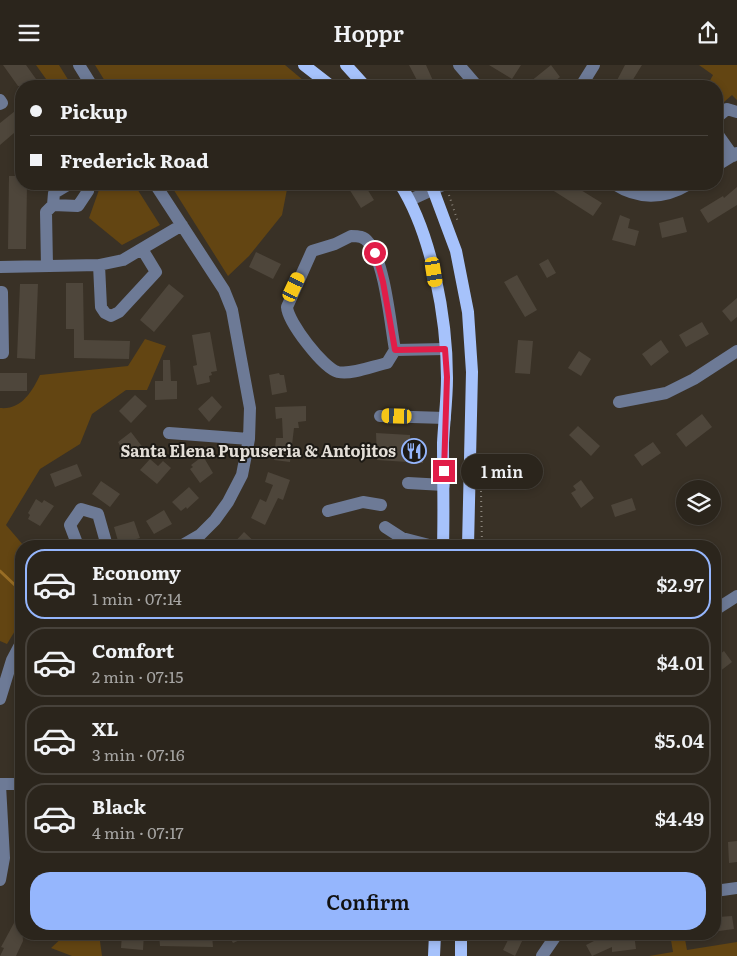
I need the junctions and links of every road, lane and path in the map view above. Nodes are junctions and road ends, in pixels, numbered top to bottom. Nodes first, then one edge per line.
1 (79, 65) edge
2 (304, 65) edge
3 (346, 65) edge
4 (459, 65) edge
5 (594, 65) edge
6 (88, 80) edge
7 (323, 80) edge
8 (360, 80) edge
9 (472, 80) edge
10 (585, 80) edge
11 (0, 100) edge
12 (0, 104) edge
13 (723, 112) edge
14 (737, 112) edge
15 (723, 141) edge
16 (735, 154) edge
17 (723, 162) edge
18 (59, 190) edge
19 (87, 190) edge
20 (159, 190) edge
21 (404, 190) edge
22 (427, 190) edge
23 (433, 190) edge
24 (625, 190) edge
25 (676, 190) edge
26 (410, 200) junction
27 (54, 205) junction
28 (182, 225) junction
29 (142, 249) junction
30 (99, 265) junction
31 (47, 266) junction
32 (0, 267) edge
33 (0, 292) edge
34 (445, 349) junction
35 (395, 350) junction
36 (737, 351) edge
37 (0, 353) edge
38 (619, 402) dead end
39 (380, 416) dead end
40 (445, 418) junction
41 (169, 433) dead end
42 (249, 439) junction
43 (408, 483) dead end
44 (444, 485) junction
45 (381, 505) dead end
46 (328, 511) dead end
47 (385, 527) dead end
48 (76, 540) edge
49 (104, 540) edge
50 (192, 540) edge
51 (412, 540) edge
52 (443, 540) edge
53 (468, 540) edge
54 (737, 596) edge
55 (721, 606) edge
56 (15, 654) edge
57 (0, 699) edge
58 (15, 784) edge
59 (0, 785) edge
60 (2, 855) edge
61 (0, 880) edge
62 (737, 888) edge
63 (721, 890) edge
64 (434, 940) edge
65 (461, 940) edge
66 (554, 940) edge
67 (434, 956) edge
68 (461, 956) edge
69 (542, 956) edge

1 - 6 street
2 - 7 main road
3 - 8 main road
4 - 9 street
5 - 10 street
11 - 12 street
13 - 14 street
15 - 16 street
16 - 17 street
18 - 27 street
19 - 27 street
20 - 28 street
21 - 26 main road
22 - 26 street
23 - 53 main road
24 - 25 street
26 - 34 main road
27 - 31 street
28 - 29 street
28 - 42 street
29 - 30 street
29 - 30 street
30 - 31 street
31 - 32 street
33 - 37 street
34 - 35 street
34 - 40 main road
35 - 35 street
36 - 38 street
39 - 40 street
40 - 44 main road
41 - 42 street
42 - 50 street
43 - 44 street
44 - 52 main road
45 - 46 street
47 - 51 street
48 - 49 street
54 - 55 street
56 - 57 street
58 - 59 street
59 - 60 street
60 - 61 street
62 - 63 street
64 - 67 main road
65 - 68 main road
66 - 69 street

